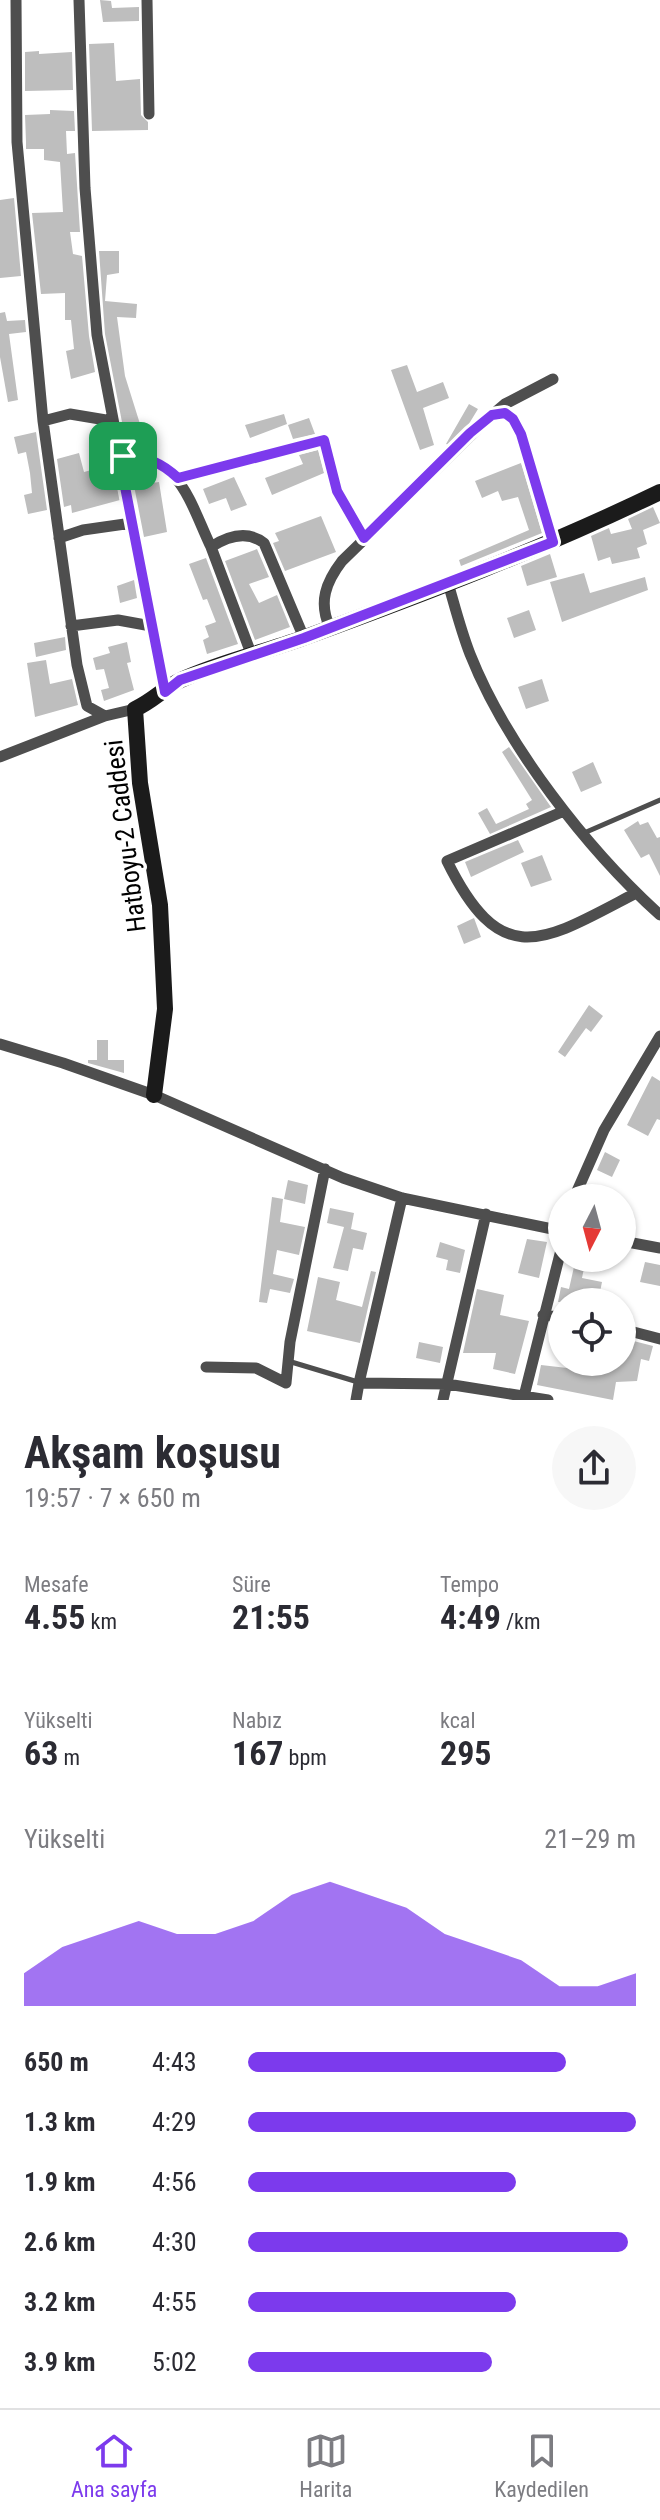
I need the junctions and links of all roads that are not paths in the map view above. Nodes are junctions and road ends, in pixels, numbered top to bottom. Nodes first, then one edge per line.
1 (16, 0) edge
2 (79, 0) edge
3 (147, 0) edge
4 (149, 114) dead end
5 (553, 379) dead end
6 (492, 415) junction
7 (43, 421) junction
8 (112, 421) junction
9 (119, 456) junction
10 (178, 478) junction
11 (660, 492) edge
12 (132, 523) junction
13 (59, 538) junction
14 (364, 538) junction
15 (553, 542) junction
16 (211, 547) junction
17 (448, 583) junction
18 (71, 626) junction
19 (151, 626) junction
20 (330, 628) junction
21 (304, 638) junction
22 (252, 656) junction
23 (165, 692) junction
24 (135, 709) junction
25 (105, 716) junction
26 (0, 757) edge
27 (660, 800) edge
28 (564, 811) junction
29 (582, 834) junction
30 (636, 893) junction
31 (655, 903) edge
32 (660, 915) edge
33 (660, 1036) edge
34 (0, 1044) edge
35 (154, 1095) junction
36 (325, 1169) junction
37 (580, 1184) edge
38 (402, 1198) junction
39 (486, 1214) junction
40 (548, 1228) edge
41 (636, 1244) edge
42 (660, 1248) edge
43 (555, 1272) edge
44 (543, 1315) junction
45 (548, 1316) edge
46 (636, 1333) edge
47 (660, 1339) edge
48 (288, 1361) junction
49 (206, 1367) dead end
50 (359, 1383) junction
51 (447, 1384) junction
52 (523, 1398) edge
53 (356, 1400) edge
54 (443, 1400) edge
55 (548, 1400) edge

1 - 7 street
2 - 8 street
3 - 4 street
5 - 6 street
6 - 14 street
6 - 15 street
7 - 8 street
7 - 13 street
8 - 9 street
9 - 10 street
9 - 12 street
10 - 14 street
10 - 16 street
11 - 15 main road, Hatboyu-2 Caddesi
12 - 13 street
12 - 19 street
13 - 18 street
14 - 20 street
15 - 17 main road, Hatboyu-2 Caddesi
16 - 21 street
16 - 22 street
17 - 20 main road, Hatboyu-2 Caddesi
17 - 28 street
18 - 19 street
18 - 25 street
19 - 23 street
20 - 21 main road, Hatboyu-2 Caddesi
21 - 22 main road, Hatboyu-2 Caddesi
22 - 23 main road, Hatboyu-2 Caddesi
23 - 24 main road, Hatboyu-2 Caddesi
24 - 25 street
24 - 35 main road, Hatboyu-2 Caddesi
25 - 26 street
27 - 29 lane
28 - 29 street
28 - 30 street
29 - 30 street
30 - 31 street
31 - 32 street
33 - 37 street
34 - 35 street
35 - 36 street
36 - 38 street
36 - 48 street
38 - 39 street
38 - 50 street
39 - 40 street
39 - 51 street
41 - 42 street
43 - 44 street
44 - 45 street
44 - 52 street
46 - 47 street
48 - 49 street
48 - 50 lane
50 - 51 street
50 - 53 street
51 - 52 street
51 - 54 street
52 - 55 street

